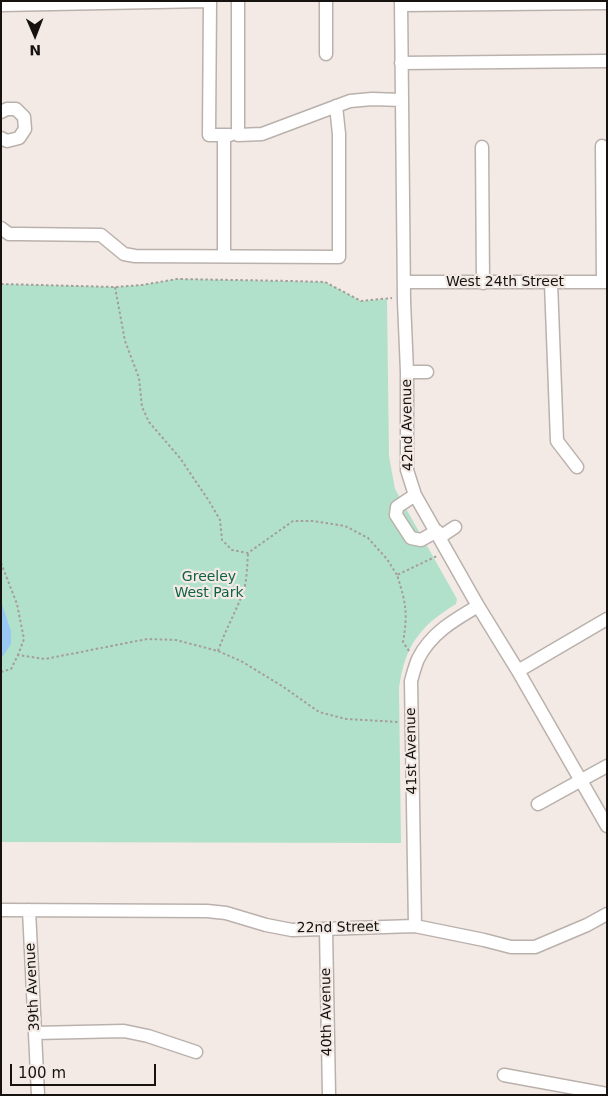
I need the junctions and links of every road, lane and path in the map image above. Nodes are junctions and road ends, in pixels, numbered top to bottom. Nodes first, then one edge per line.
1 (208, 1) edge
2 (238, 1) edge
3 (326, 1) edge
4 (575, 2) edge
5 (401, 3) edge
6 (474, 3) edge
7 (607, 3) edge
8 (1, 5) edge
9 (326, 54) dead end
10 (607, 61) edge
11 (401, 63) junction
12 (402, 100) junction
13 (336, 106) junction
14 (1, 112) edge
15 (224, 135) junction
16 (238, 135) junction
17 (1, 138) edge
18 (602, 146) dead end
19 (482, 147) dead end
20 (1, 228) edge
21 (224, 256) junction
22 (404, 282) junction
23 (605, 282) edge
24 (483, 283) junction
25 (551, 283) junction
26 (1, 284) edge
27 (115, 287) junction
28 (404, 296) junction
29 (407, 372) junction
30 (427, 372) dead end
31 (577, 467) dead end
32 (414, 495) junction
33 (455, 527) dead end
34 (438, 534) junction
35 (447, 551) junction
36 (248, 553) junction
37 (1, 563) edge
38 (397, 575) junction
39 (478, 606) junction
40 (607, 619) edge
41 (218, 651) junction
42 (18, 655) junction
43 (418, 659) junction
44 (518, 671) junction
45 (1, 672) edge
46 (399, 722) dead end
47 (607, 766) edge
48 (581, 781) junction
49 (538, 804) dead end
50 (607, 826) edge
51 (1, 910) edge
52 (29, 910) junction
53 (607, 914) edge
54 (415, 926) junction
55 (326, 930) junction
56 (35, 1033) junction
57 (196, 1052) dead end
58 (504, 1075) dead end
59 (607, 1094) edge
60 (38, 1095) edge
61 (329, 1095) edge

1 - 8 street
1 - 15 street
2 - 16 street
3 - 9 street
4 - 6 street
4 - 7 street
5 - 6 street
5 - 11 street, 42nd Avenue
10 - 11 street
11 - 12 street, 42nd Avenue
12 - 13 street
12 - 22 street, 42nd Avenue
13 - 16 street
13 - 21 street
14 - 17 street
15 - 16 street
15 - 21 street
18 - 23 street
19 - 24 street
20 - 21 street
22 - 24 street, West 24th Street
22 - 28 street, 42nd Avenue
23 - 25 street, West 24th Street
24 - 25 street, West 24th Street
25 - 31 street
26 - 27 path
27 - 28 path
27 - 36 path
28 - 29 street, 42nd Avenue
29 - 30 street
29 - 32 street, 42nd Avenue
32 - 34 street, 42nd Avenue
32 - 34 street
33 - 34 street
34 - 35 street, 42nd Avenue
35 - 38 path
35 - 39 street, 42nd Avenue
36 - 38 path
36 - 41 path
37 - 42 path
38 - 43 path
39 - 43 street, 41st Avenue
39 - 44 street, 42nd Avenue
40 - 44 street
41 - 42 path
41 - 46 path
42 - 45 path
43 - 54 street, 41st Avenue
44 - 48 street, 42nd Avenue
47 - 48 street
48 - 49 street
48 - 50 street, 42nd Avenue
51 - 52 street, 22nd Street
52 - 55 street, 22nd Street
52 - 56 street, 39th Avenue
53 - 54 street, 22nd Street
54 - 55 street, 22nd Street
55 - 61 street, 40th Avenue
56 - 57 street
56 - 60 street, 39th Avenue
58 - 59 street

